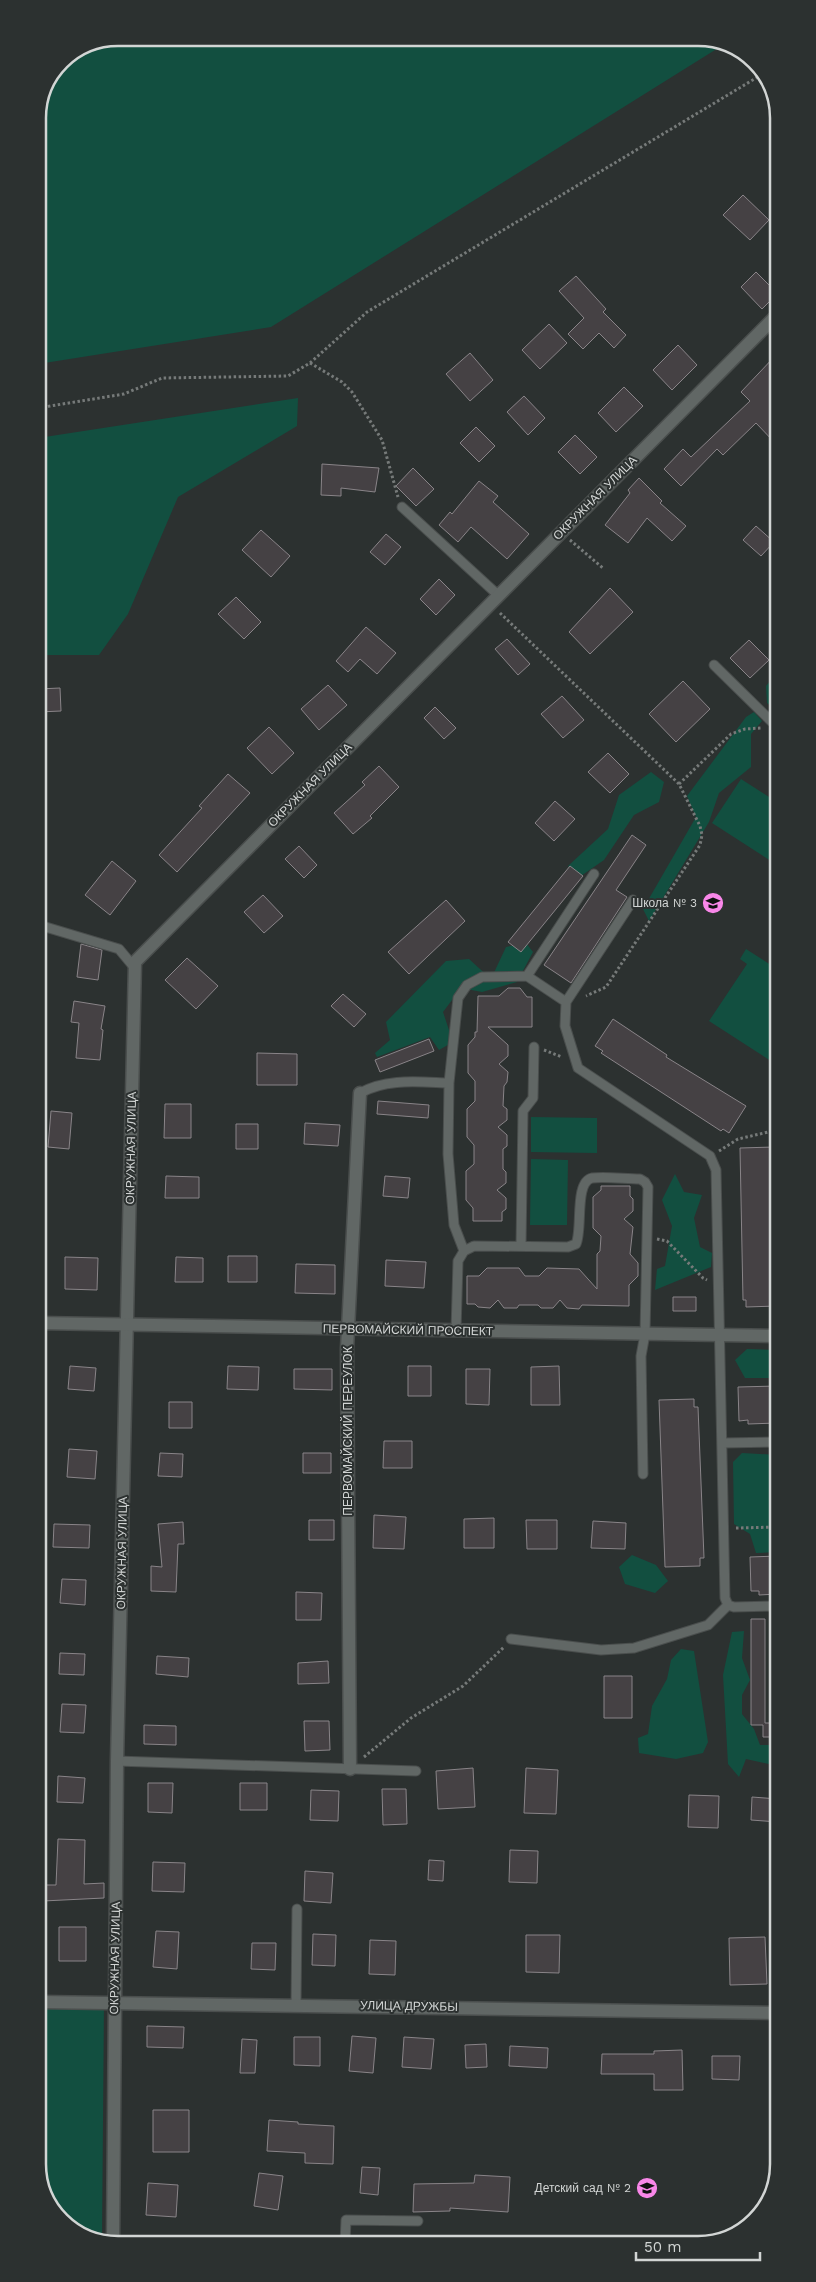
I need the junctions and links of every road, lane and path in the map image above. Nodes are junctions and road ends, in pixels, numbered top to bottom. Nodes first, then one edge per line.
1 (757, 77) edge
2 (770, 322) edge
3 (310, 363) junction
4 (46, 407) edge
5 (402, 507) joint
6 (561, 532) junction
7 (604, 569) dead end
8 (494, 599) junction
9 (714, 665) dead end
10 (770, 719) edge
11 (758, 730) dead end
12 (679, 784) junction
13 (594, 874) dead end
14 (633, 900) dead end
15 (46, 927) edge
16 (134, 967) junction
17 (527, 976) junction
18 (566, 1002) junction
19 (534, 1047) joint
20 (578, 1068) junction
21 (448, 1083) junction
22 (360, 1093) joint
23 (770, 1132) edge
24 (710, 1156) junction
25 (647, 1236) junction
26 (521, 1246) junction
27 (464, 1251) junction
28 (718, 1283) junction
29 (46, 1323) edge
30 (127, 1325) junction
31 (348, 1329) junction
32 (456, 1331) junction
33 (645, 1334) junction
34 (721, 1336) junction
35 (770, 1336) edge
36 (770, 1442) edge
37 (722, 1444) junction
38 (643, 1474) dead end
39 (770, 1527) edge
40 (724, 1528) junction
41 (728, 1605) junction
42 (770, 1606) edge
43 (511, 1639) joint
44 (117, 1761) junction
45 (350, 1769) junction
46 (416, 1771) dead end
47 (297, 1909) dead end
48 (46, 2002) edge
49 (114, 2002) junction
50 (296, 2004) junction
51 (770, 2013) edge
52 (418, 2221) dead end
53 (114, 2236) edge
54 (345, 2236) edge

1 - 3 path
2 - 6 street, ОКРУЖНАЯ УЛИЦА
3 - 4 path
3 - 5 path
5 - 8 lane
6 - 7 path
6 - 8 street, ОКРУЖНАЯ УЛИЦА
8 - 12 path
8 - 16 street, ОКРУЖНАЯ УЛИЦА
9 - 10 lane
11 - 12 path
12 - 18 path
13 - 17 lane
14 - 18 lane
15 - 16 lane
16 - 30 street, ОКРУЖНАЯ УЛИЦА
17 - 18 lane
17 - 21 lane
18 - 20 lane
19 - 20 path
19 - 26 lane
20 - 24 lane
21 - 22 lane
21 - 27 lane
22 - 31 street, ПЕРВОМАЙСКИЙ ПЕРЕУЛОК
23 - 24 path
24 - 28 lane
25 - 26 lane
25 - 28 path
25 - 33 lane
26 - 27 lane
27 - 32 lane
28 - 34 lane
29 - 30 street, ПЕРВОМАЙСКИЙ ПРОСПЕКТ
30 - 31 street, ПЕРВОМАЙСКИЙ ПРОСПЕКТ
30 - 44 street, ОКРУЖНАЯ УЛИЦА
31 - 32 street, ПЕРВОМАЙСКИЙ ПРОСПЕКТ
31 - 45 street, ПЕРВОМАЙСКИЙ ПЕРЕУЛОК
32 - 33 street, ПЕРВОМАЙСКИЙ ПРОСПЕКТ
33 - 34 street, ПЕРВОМАЙСКИЙ ПРОСПЕКТ
33 - 38 lane
34 - 35 street, ПЕРВОМАЙСКИЙ ПРОСПЕКТ
34 - 37 lane
36 - 37 lane
37 - 40 lane
39 - 40 path
40 - 41 lane
41 - 42 lane
41 - 43 lane
43 - 45 path
44 - 45 lane
44 - 49 street, ОКРУЖНАЯ УЛИЦА
45 - 46 lane
47 - 50 lane
48 - 49 street, УЛИЦА ДРУЖБЫ
49 - 50 street, УЛИЦА ДРУЖБЫ
49 - 53 street, ОКРУЖНАЯ УЛИЦА
50 - 51 street, УЛИЦА ДРУЖБЫ
52 - 54 lane

